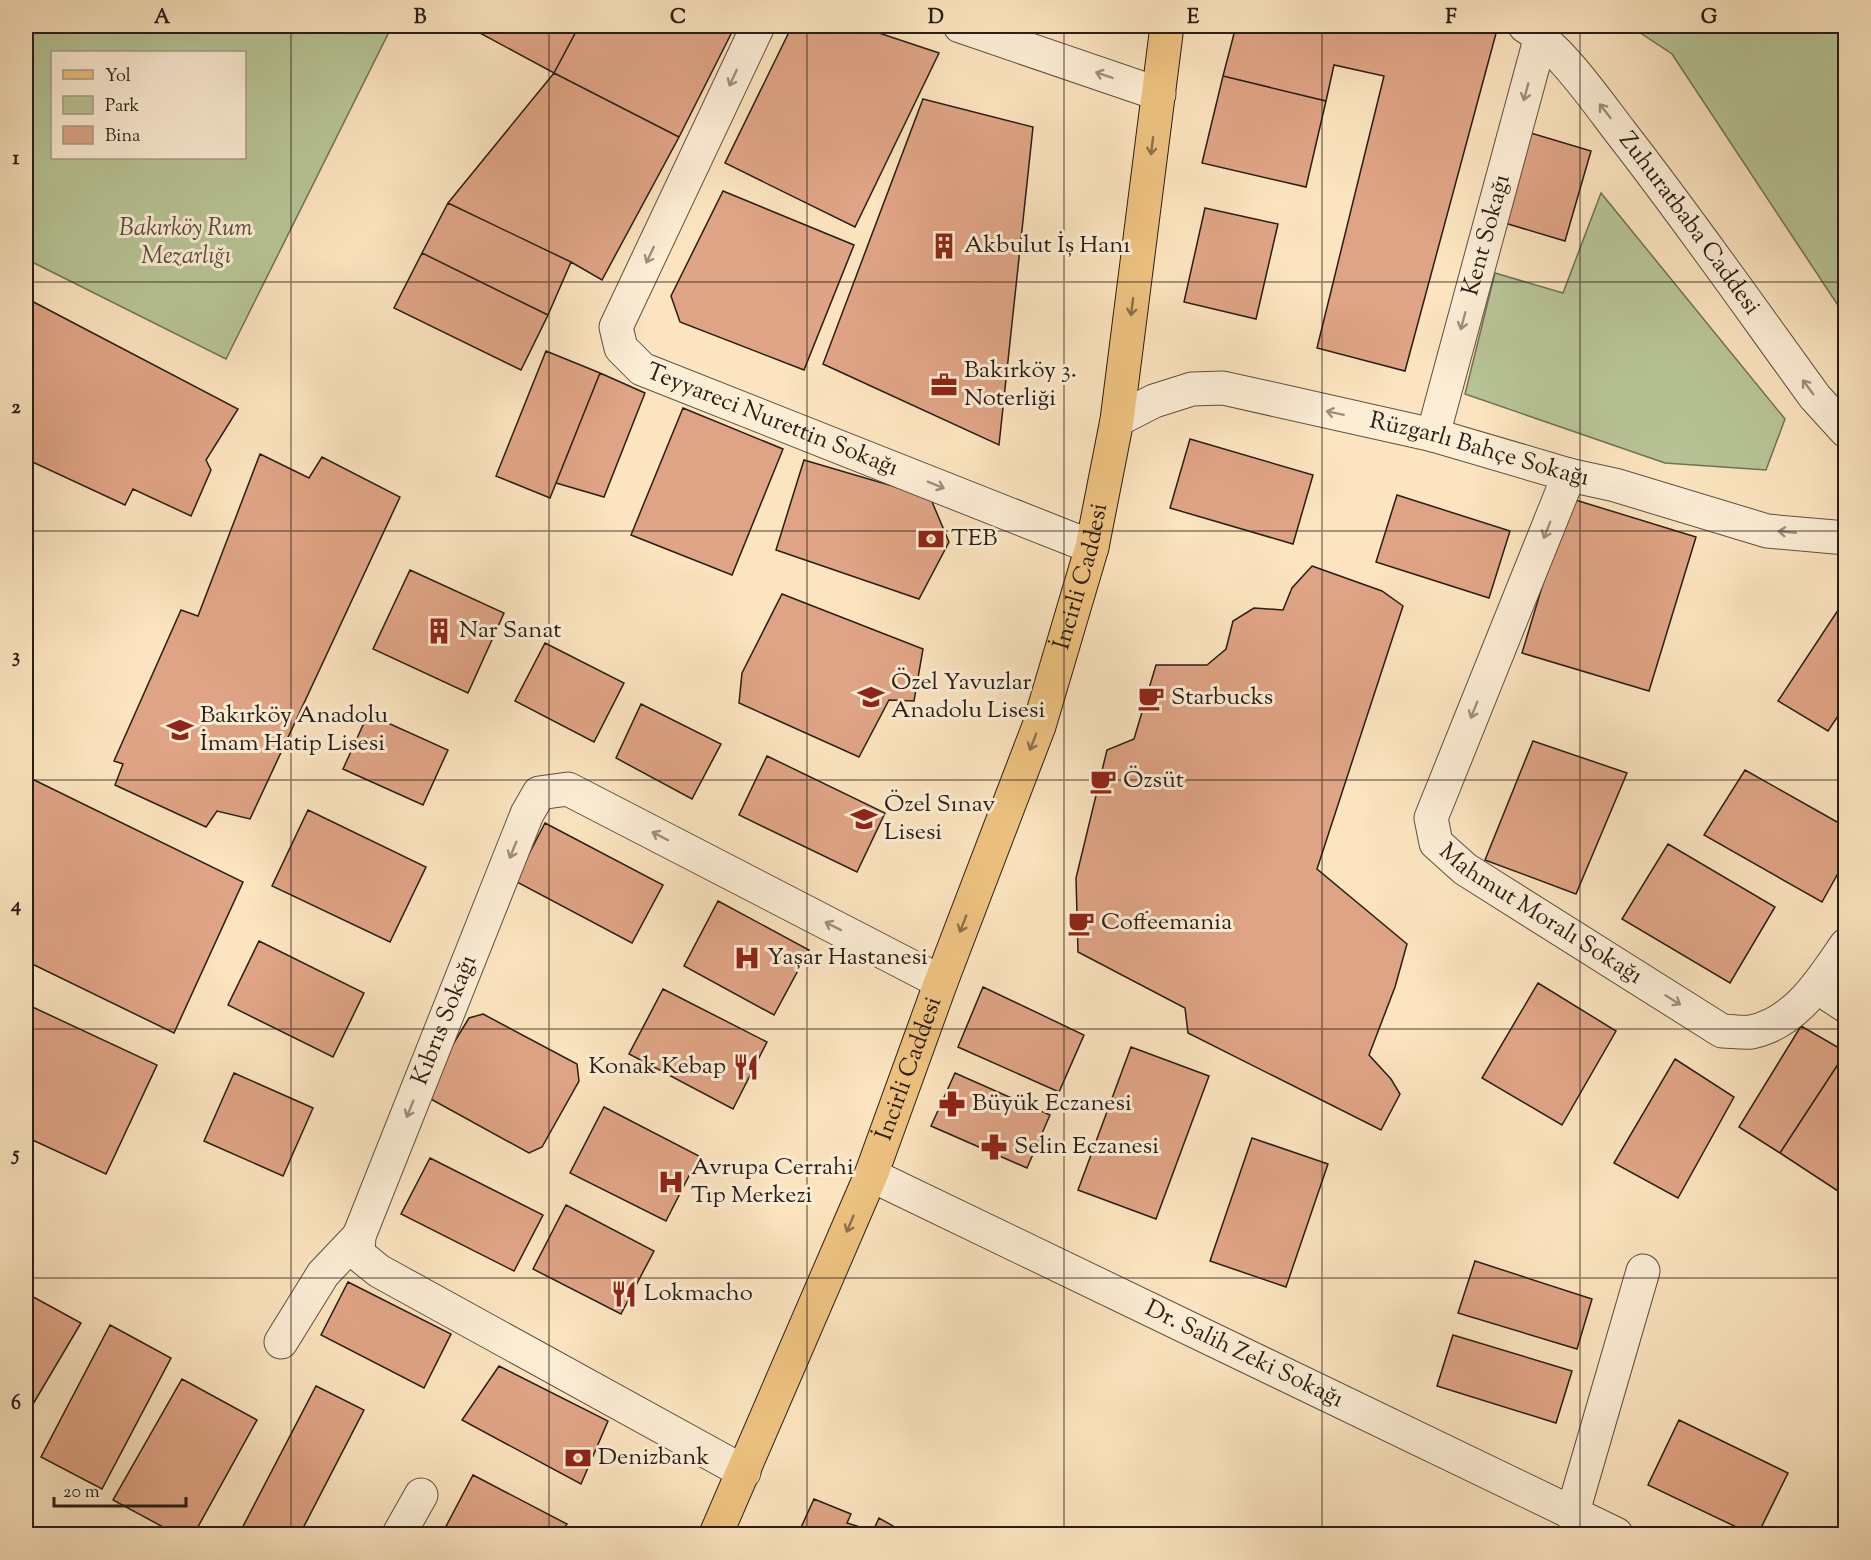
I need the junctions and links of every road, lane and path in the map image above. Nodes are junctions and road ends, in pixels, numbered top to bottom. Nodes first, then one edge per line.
1 (758, 26) edge
2 (960, 26) edge
3 (1167, 26) edge
4 (1533, 31) edge
5 (1159, 94) junction
6 (1117, 420) junction
7 (1845, 431) edge
8 (1433, 435) junction
9 (1569, 476) junction
10 (1845, 538) edge
11 (1092, 547) junction
12 (1845, 945) edge
13 (941, 982) junction
14 (1817, 987) junction
15 (1845, 1006) edge
16 (871, 1175) junction
17 (359, 1236) junction
18 (1643, 1271) dead end
19 (281, 1342) dead end
20 (744, 1472) junction
21 (421, 1495) dead end
22 (1572, 1515) junction
23 (399, 1534) edge
24 (716, 1534) edge
25 (1616, 1534) edge

1 -> 11 street, Teyyareci Nurettin Sokağı
5 -> 2 street
3 - 5 main road, İncirli Caddesi
7 -> 4 street, Zuhuratbaba Caddesi
4 -> 8 street, Kent Sokağı
5 -> 6 main road, İncirli Caddesi
8 -> 6 street, Rüzgarlı Bahçe Sokağı
6 - 11 main road, İncirli Caddesi
8 - 9 street, Rüzgarlı Bahçe Sokağı
10 -> 9 street, Rüzgarlı Bahçe Sokağı
9 -> 14 street, Mahmut Moralı Sokağı
11 -> 13 main road, İncirli Caddesi
12 - 14 street, Mahmut Moralı Sokağı
13 - 16 main road, İncirli Caddesi
13 -> 17 street, Kıbrıs Sokağı
14 - 15 street
16 -> 20 main road, İncirli Caddesi
16 - 22 street, Dr. Salih Zeki Sokağı
17 - 19 street
17 - 20 street
18 - 22 street
20 - 24 main road, İncirli Caddesi
21 - 23 street
22 - 25 street, Dr. Salih Zeki Sokağı

